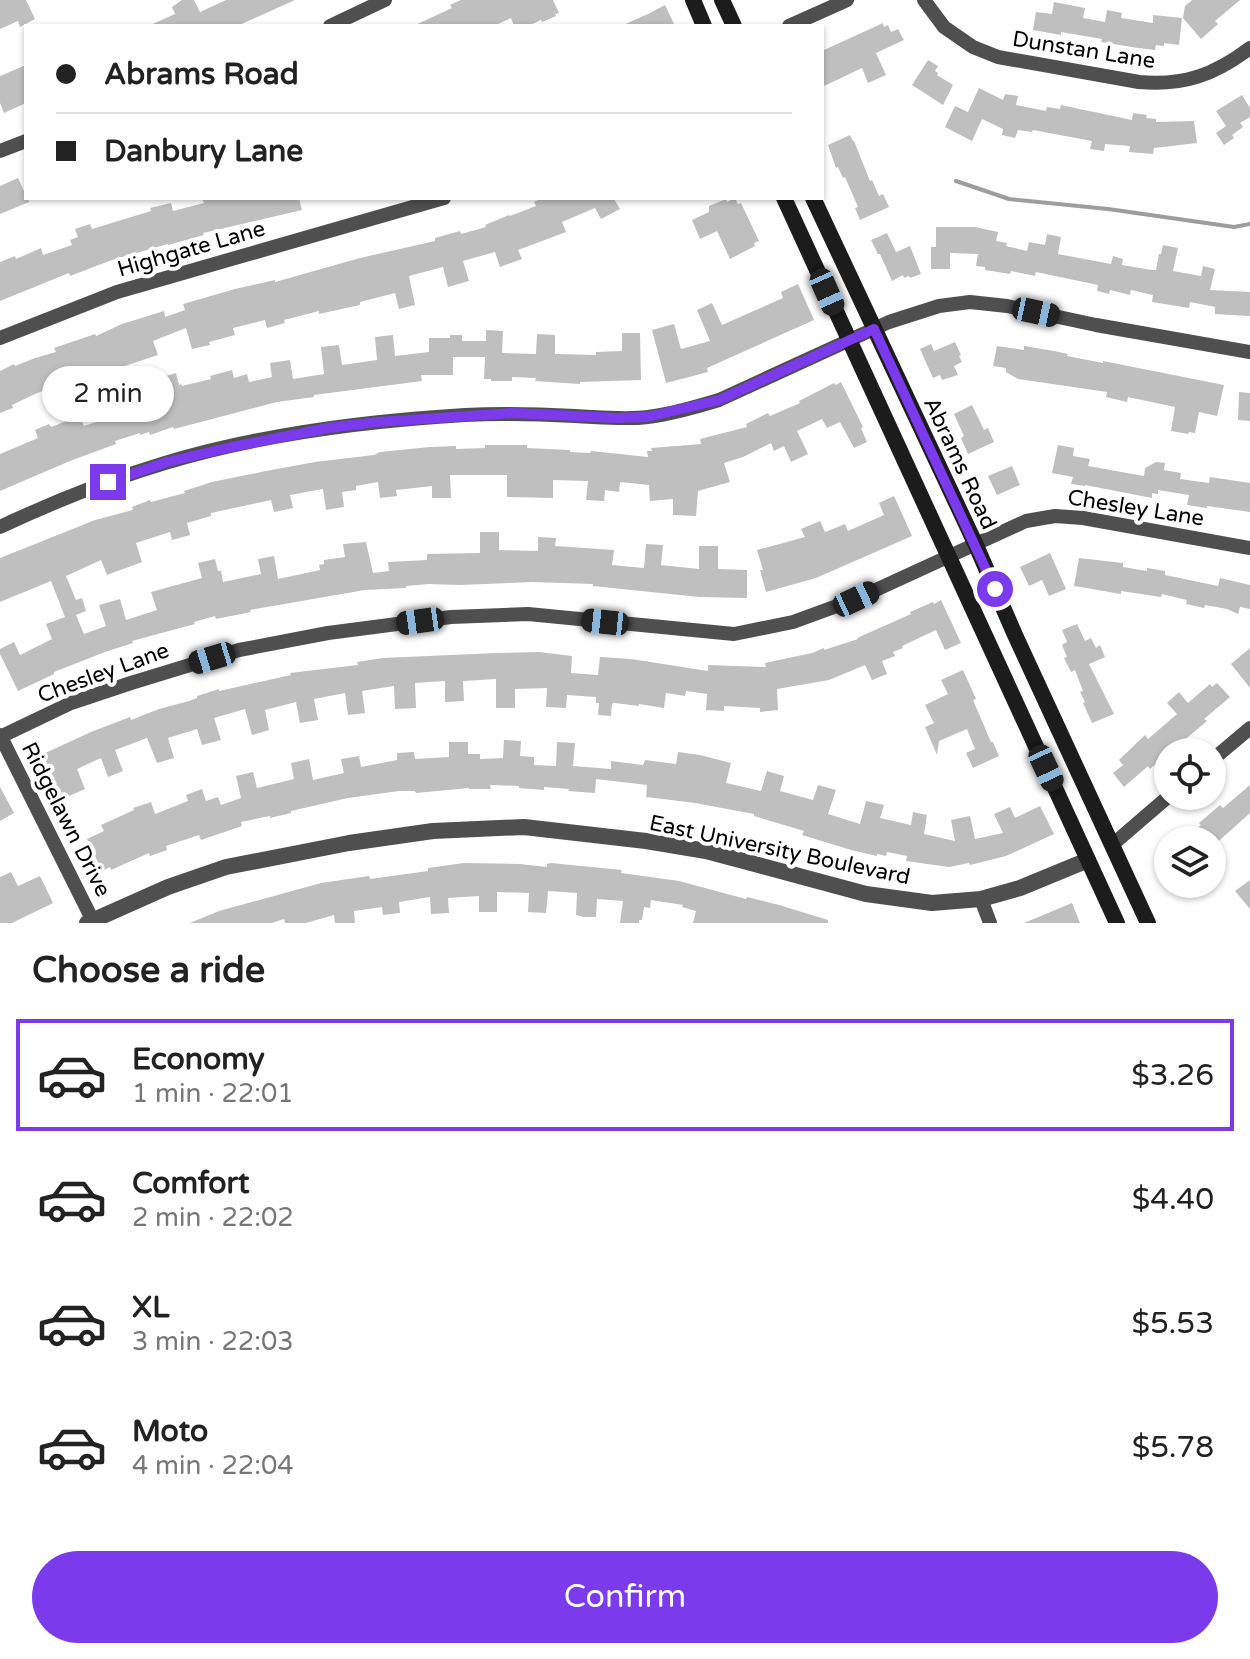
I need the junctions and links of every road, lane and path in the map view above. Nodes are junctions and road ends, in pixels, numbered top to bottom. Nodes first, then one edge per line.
1 (385, 0) edge
2 (693, 0) edge
3 (722, 0) edge
4 (847, 0) edge
5 (924, 0) edge
6 (334, 24) edge
7 (703, 24) edge
8 (733, 24) edge
9 (793, 24) edge
10 (1250, 48) edge
11 (24, 142) edge
12 (0, 151) edge
13 (437, 200) edge
14 (785, 200) edge
15 (814, 200) edge
16 (874, 329) junction
17 (0, 338) edge
18 (849, 341) junction
19 (1250, 352) edge
20 (0, 527) edge
21 (975, 543) junction
22 (1250, 548) edge
23 (948, 556) junction
24 (1250, 728) edge
25 (0, 736) edge
26 (1226, 748) edge
27 (1154, 809) edge
28 (1112, 845) junction
29 (1088, 860) junction
30 (981, 899) junction
31 (91, 922) edge
32 (990, 923) edge
33 (1117, 923) edge
34 (1148, 923) edge

1 - 6 street
2 - 7 main road
3 - 8 main road
4 - 9 street
5 - 10 street, Dunstan Lane
11 - 12 street
13 - 17 street, Highgate Lane
14 - 18 main road
15 - 16 main road, Abrams Road
16 - 18 street
16 - 19 street
16 - 21 main road, Abrams Road
18 - 20 street
18 - 23 main road
21 - 22 street, Chesley Lane
21 - 23 street, Chesley Lane
21 - 28 main road, Abrams Road
23 - 25 street, Chesley Lane
23 - 29 main road
24 - 26 street
25 - 31 street, Ridgelawn Drive
27 - 28 street
28 - 29 main road
28 - 34 main road, Abrams Road
29 - 30 street, East University Boulevard
29 - 33 main road
30 - 31 street, East University Boulevard
30 - 32 street

